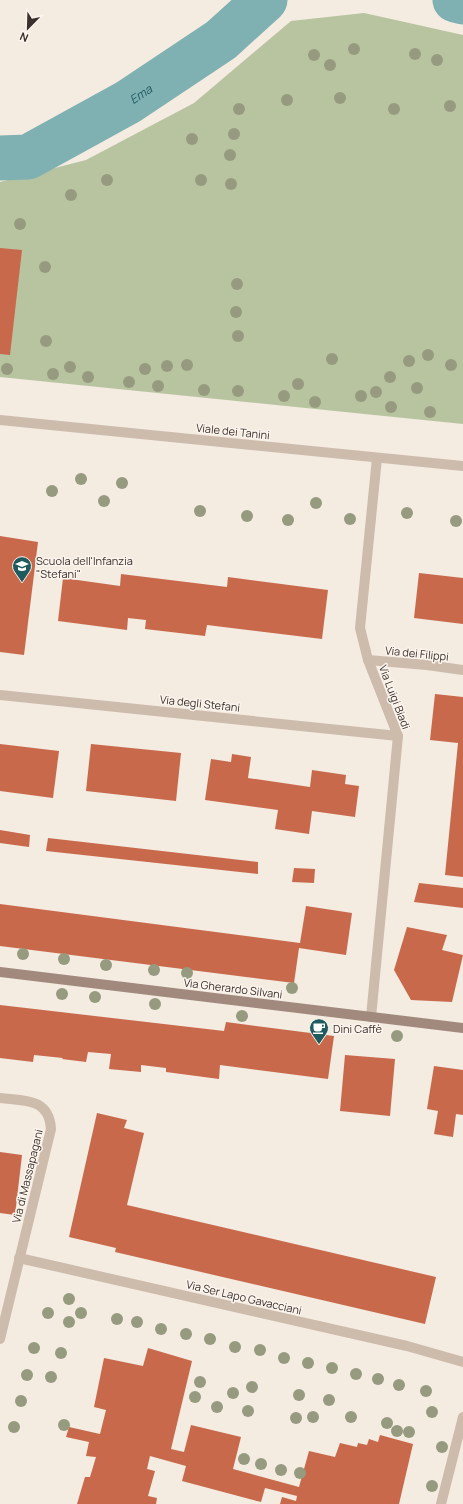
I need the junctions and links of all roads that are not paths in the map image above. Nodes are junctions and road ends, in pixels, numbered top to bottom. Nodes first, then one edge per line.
1 (0, 420) edge
2 (377, 458) junction
3 (463, 466) edge
4 (368, 660) junction
5 (463, 670) edge
6 (0, 695) edge
7 (398, 736) junction
8 (0, 972) edge
9 (371, 1018) junction
10 (463, 1028) edge
11 (0, 1098) edge
12 (19, 1258) junction
13 (0, 1294) edge
14 (11, 1296) junction
15 (0, 1339) edge
16 (463, 1362) edge
17 (463, 1417) edge
18 (441, 1504) edge

1 - 2 street, Viale dei Tanini
2 - 3 street, Viale dei Tanini
2 - 4 street, Via Luigi Biadi
4 - 5 street, Via dei Filippi
4 - 7 street, Via Luigi Biadi
6 - 7 street, Via degli Stefani
7 - 9 street, Via Luigi Biadi
8 - 9 main road, Via Gherardo Silvani
9 - 10 main road, Via Gherardo Silvani
11 - 12 street, Via di Massapagani
12 - 14 street, Via di Massapagani
12 - 16 street, Via Ser Lapo Gavacciani
13 - 14 street
14 - 15 street, Via di Massapagani
17 - 18 street

